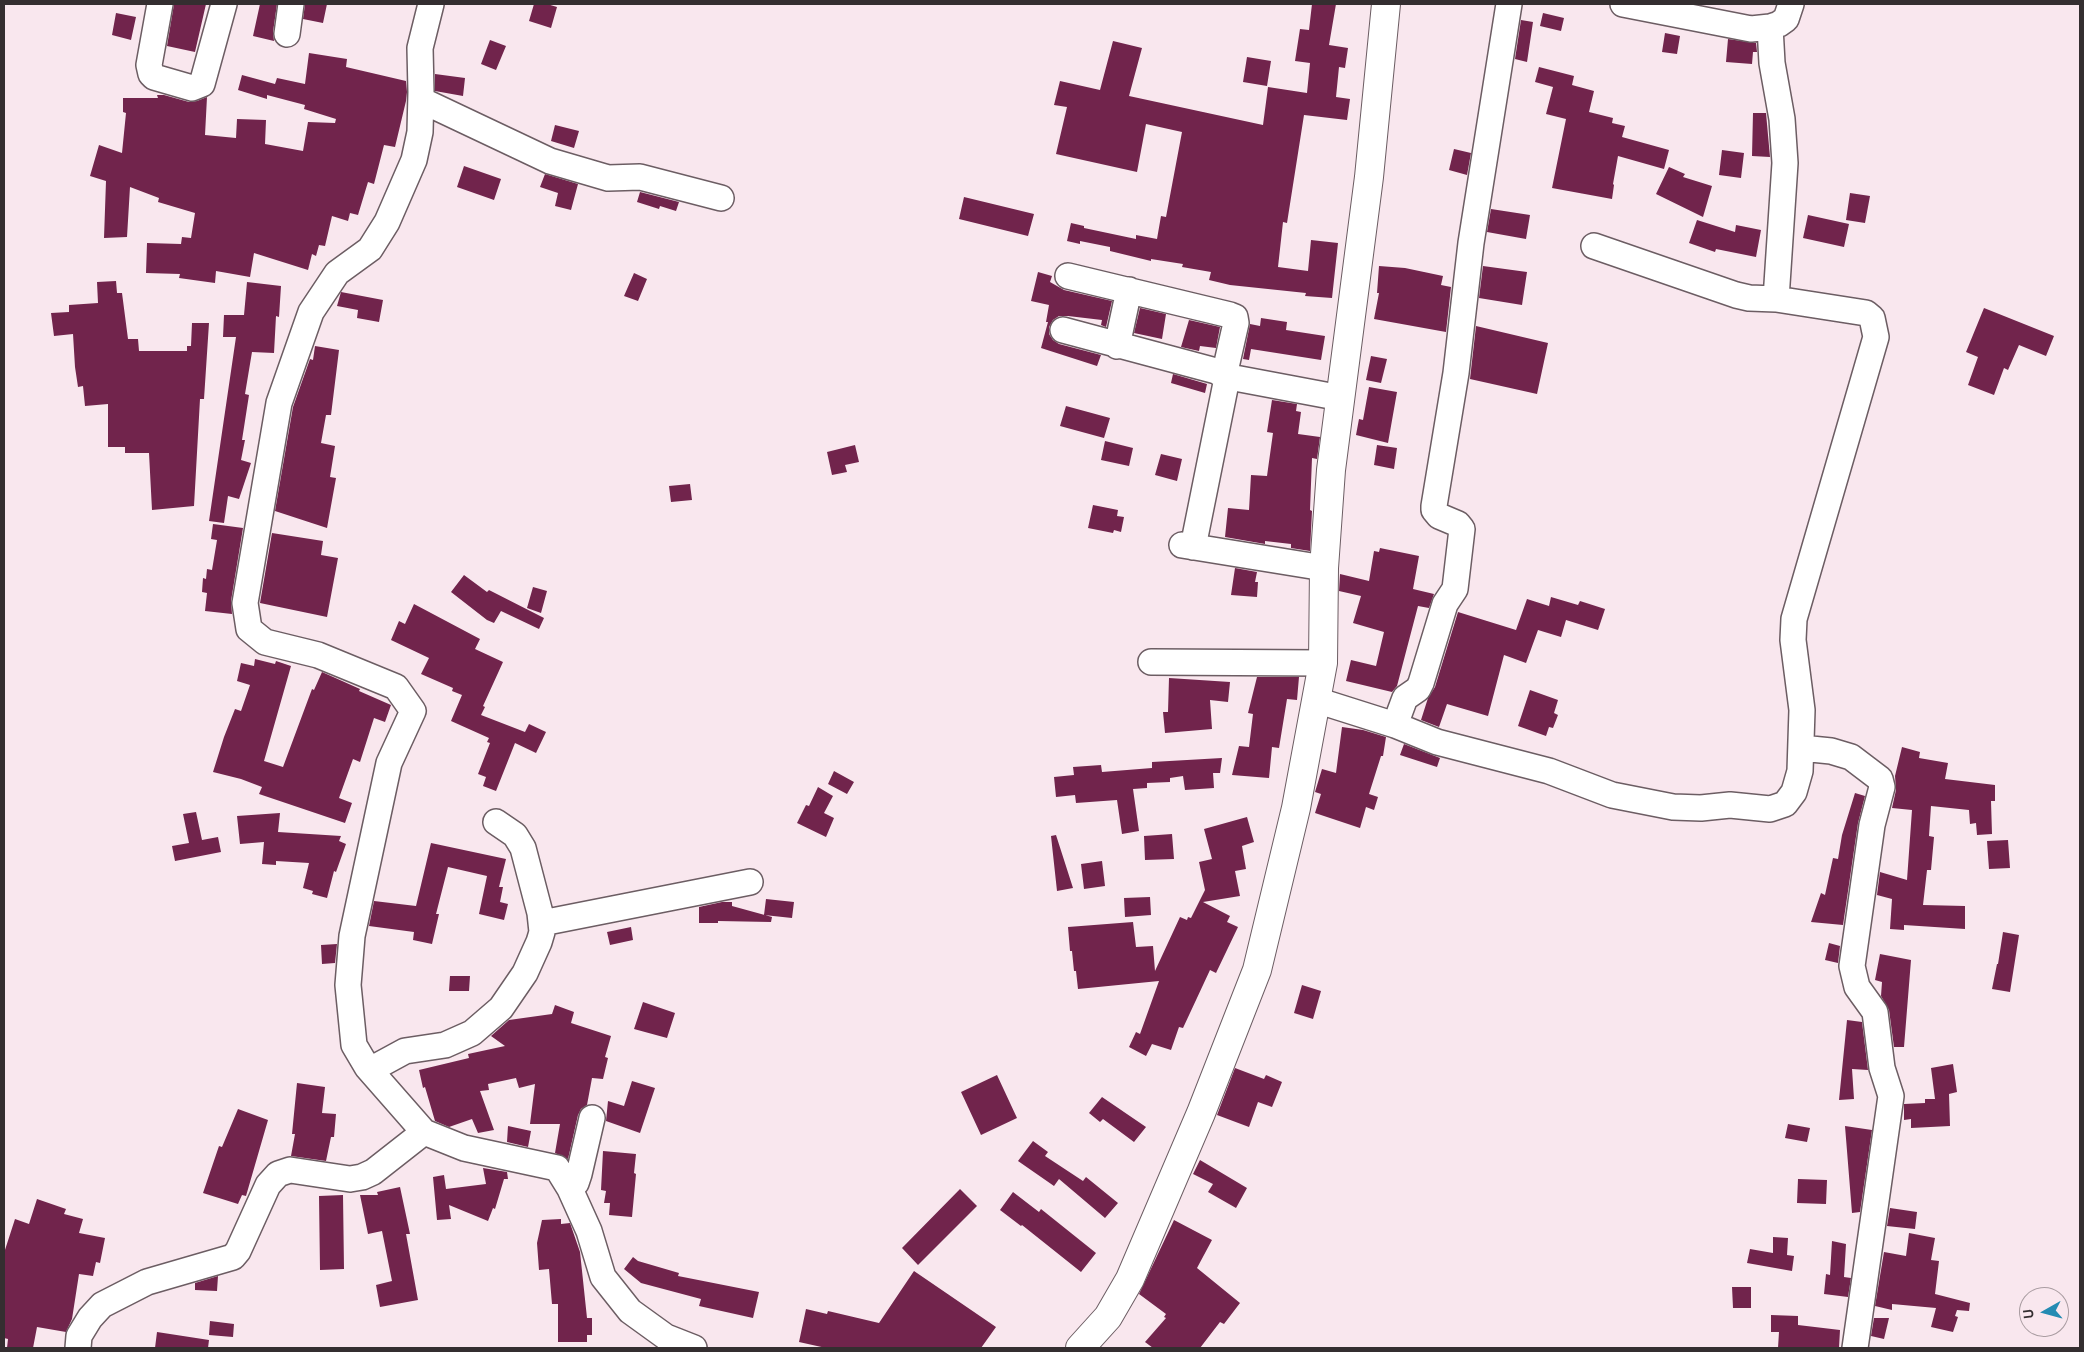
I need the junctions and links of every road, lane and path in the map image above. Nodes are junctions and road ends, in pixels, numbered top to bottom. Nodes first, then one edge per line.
1 (160, 4) edge
2 (224, 4) edge
3 (292, 4) edge
4 (431, 4) edge
5 (1386, 4) edge
6 (1510, 4) edge
7 (1623, 4) edge
8 (1791, 4) edge
9 (1770, 27) junction
10 (287, 34) dead end
11 (421, 100) junction
12 (721, 198) dead end
13 (1594, 246) dead end
14 (1068, 276) dead end
15 (1129, 290) junction
16 (1776, 300) junction
17 (1063, 330) dead end
18 (1117, 346) junction
19 (1224, 376) junction
20 (1341, 398) junction
21 (1324, 568) junction
22 (1151, 662) dead end
23 (1323, 663) junction
24 (1316, 700) junction
25 (1395, 725) junction
26 (1803, 748) junction
27 (496, 822) dead end
28 (750, 882) dead end
29 (542, 923) junction
30 (370, 1070) junction
31 (592, 1118) dead end
32 (424, 1132) junction
33 (570, 1189) junction
34 (78, 1348) edge
35 (694, 1348) edge
36 (1080, 1348) edge
37 (1855, 1348) edge

1 - 2 street
3 - 10 street
4 - 11 street
5 - 20 main road
6 - 25 street
7 - 9 street
8 - 9 street
9 - 16 street
11 - 12 street
11 - 30 street
13 - 16 street
14 - 15 street
15 - 18 street
15 - 19 street
16 - 26 street
17 - 18 street
18 - 19 street
19 - 20 street
19 - 21 street
20 - 21 main road
21 - 23 main road
22 - 23 street
23 - 24 main road
24 - 25 street
24 - 36 main road
25 - 26 street
26 - 37 street
27 - 29 street
28 - 29 street
29 - 30 street
30 - 32 street
31 - 33 street
32 - 33 street
32 - 34 street
33 - 35 street

